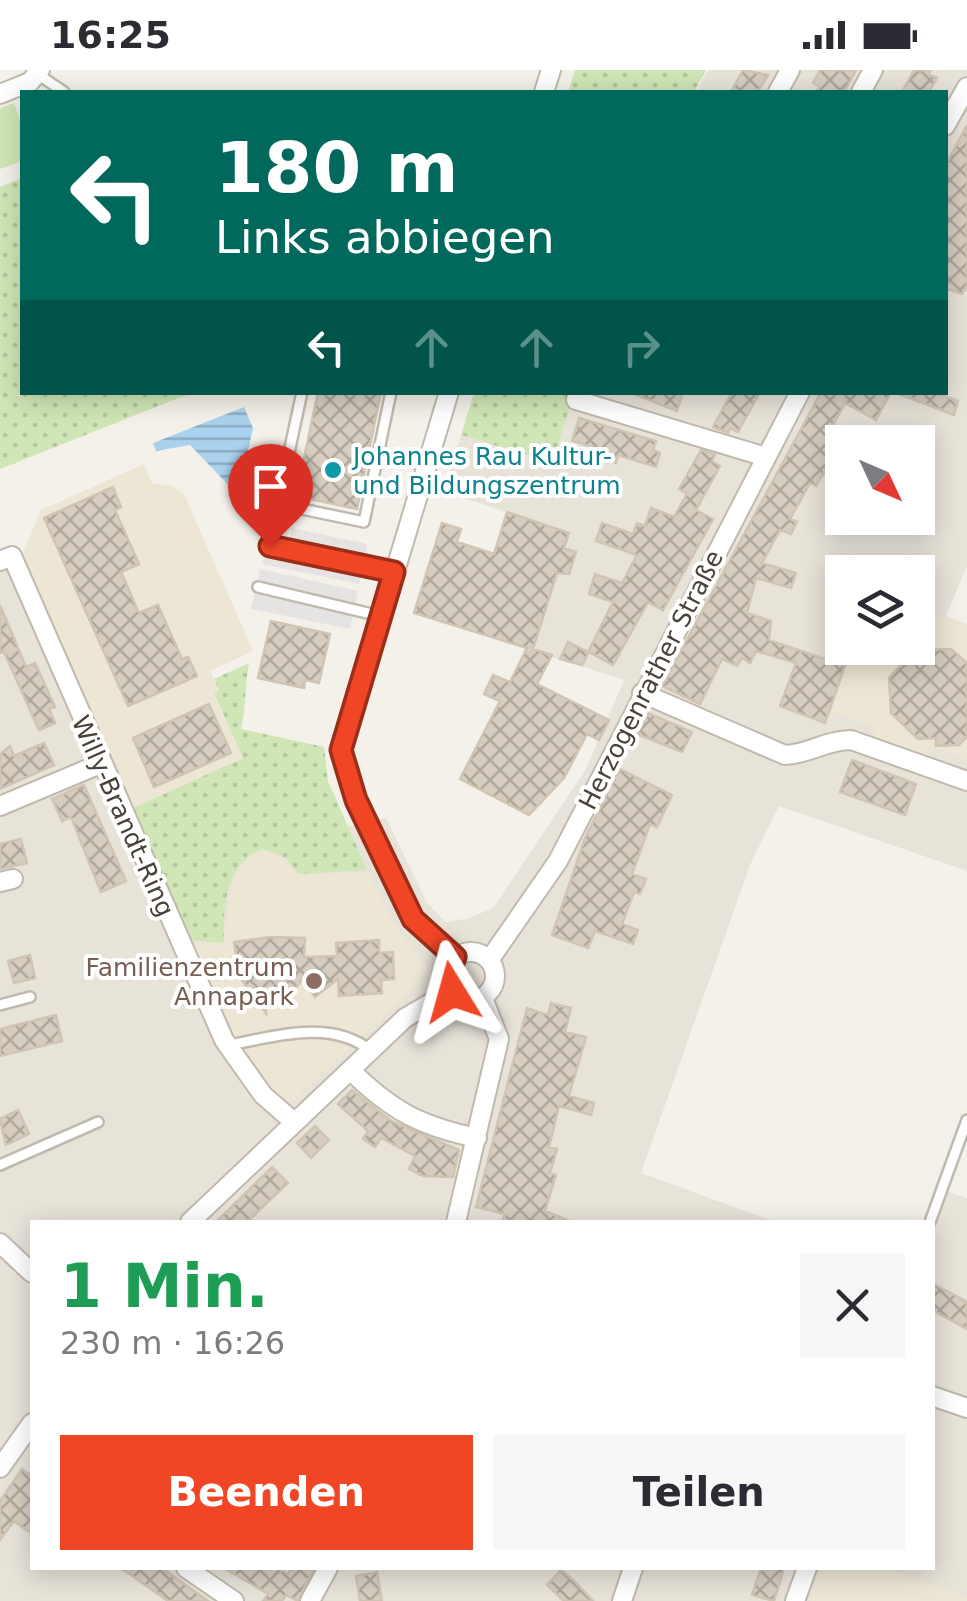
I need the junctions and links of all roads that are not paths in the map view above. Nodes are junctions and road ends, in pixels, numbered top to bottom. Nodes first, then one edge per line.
1 (39, 72) edge
2 (967, 87) edge
3 (62, 90) edge
4 (0, 94) edge
5 (948, 121) edge
6 (301, 395) edge
7 (390, 395) edge
8 (448, 395) edge
9 (578, 395) edge
10 (798, 395) edge
11 (766, 457) junction
12 (278, 504) junction
13 (0, 561) edge
14 (394, 572) junction
15 (258, 586) dead end
16 (380, 616) junction
17 (642, 693) junction
18 (100, 764) junction
19 (967, 780) edge
20 (0, 806) edge
21 (455, 957) junction
22 (490, 959) junction
23 (452, 992) junction
24 (30, 997) dead end
25 (484, 998) junction
26 (0, 1005) edge
27 (228, 1046) junction
28 (371, 1050) junction
29 (350, 1070) junction
30 (967, 1120) edge
31 (98, 1122) dead end
32 (294, 1122) junction
33 (478, 1138) junction
34 (962, 1146) edge
35 (0, 1165) edge
36 (192, 1220) edge
37 (457, 1220) edge
38 (931, 1220) edge
39 (0, 1244) edge
40 (30, 1272) edge
41 (935, 1397) edge
42 (967, 1408) edge
43 (30, 1426) edge
44 (16, 1444) junction
45 (30, 1454) edge
46 (0, 1468) edge
47 (189, 1570) edge
48 (327, 1570) edge
49 (632, 1570) edge
50 (806, 1570) edge
51 (234, 1601) edge
52 (310, 1601) edge
53 (622, 1601) edge
54 (795, 1601) edge

1 - 3 lane
1 - 4 street
2 - 5 street
6 - 12 lane
7 - 12 lane
8 - 14 street
9 - 11 street
10 - 11 street, Herzogenrather Straße
11 - 17 street, Herzogenrather Straße
12 - 14 lane
13 - 18 street, Willy-Brandt-Ring
14 - 16 street
15 - 16 lane
16 - 21 street
17 - 19 street
17 - 22 street, Herzogenrather Straße
18 - 20 street
18 - 27 street, Willy-Brandt-Ring
21 - 22 street
21 - 23 street
22 - 25 street
23 - 25 street
23 - 28 street
24 - 26 lane
25 - 33 street
27 - 28 lane
27 - 32 street, Willy-Brandt-Ring
28 - 29 street
29 - 32 street
29 - 33 street
30 - 34 lane
31 - 35 lane
32 - 36 street
33 - 37 street
34 - 38 lane
39 - 40 street
41 - 42 street
43 - 44 street
44 - 45 street
44 - 46 street
47 - 51 street
48 - 52 street
49 - 53 street
50 - 54 street

